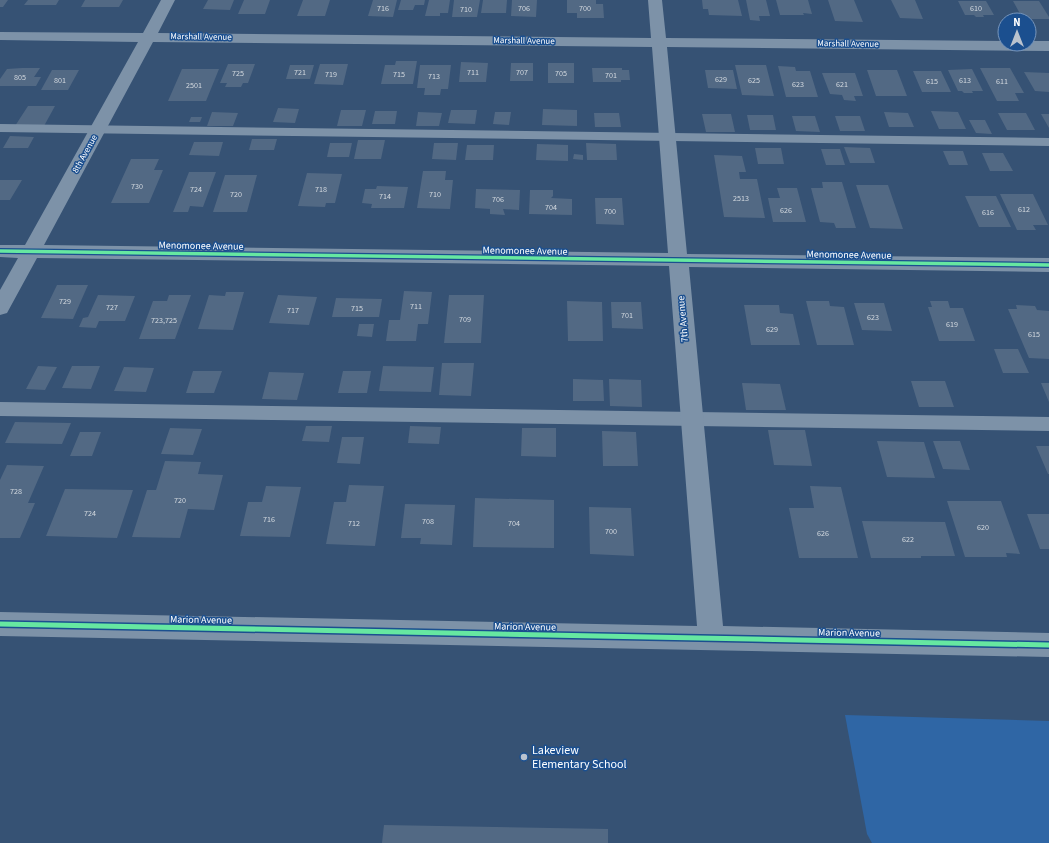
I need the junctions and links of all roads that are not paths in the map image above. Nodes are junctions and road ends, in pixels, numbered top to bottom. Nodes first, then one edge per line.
1 (168, 0) edge
2 (655, 0) edge
3 (0, 36) edge
4 (149, 37) junction
5 (659, 42) junction
6 (1049, 46) edge
7 (0, 128) edge
8 (99, 129) junction
9 (668, 138) junction
10 (1049, 142) edge
11 (0, 251) edge
12 (31, 252) junction
13 (678, 260) junction
14 (1049, 265) edge
15 (0, 308) edge
16 (0, 409) edge
17 (692, 420) junction
18 (1049, 424) edge
19 (0, 624) edge
20 (711, 638) junction
21 (1049, 645) edge

1 - 4 street, 8th Avenue
2 - 5 street, 7th Avenue
3 - 4 street, Marshall Avenue
4 - 5 street, Marshall Avenue
4 - 8 street, 8th Avenue
5 - 6 street, Marshall Avenue
5 - 9 street, 7th Avenue
7 - 8 lane
8 - 9 lane
8 - 12 street, 8th Avenue
9 - 10 lane
9 - 13 street, 7th Avenue
11 - 12 street, Menomonee Avenue
12 - 13 street, Menomonee Avenue
12 - 15 street, 8th Avenue
13 - 14 street, Menomonee Avenue
13 - 17 street, 7th Avenue
16 - 17 lane
17 - 18 lane
17 - 20 street, 7th Avenue
19 - 20 street, Marion Avenue
20 - 21 street, Marion Avenue

